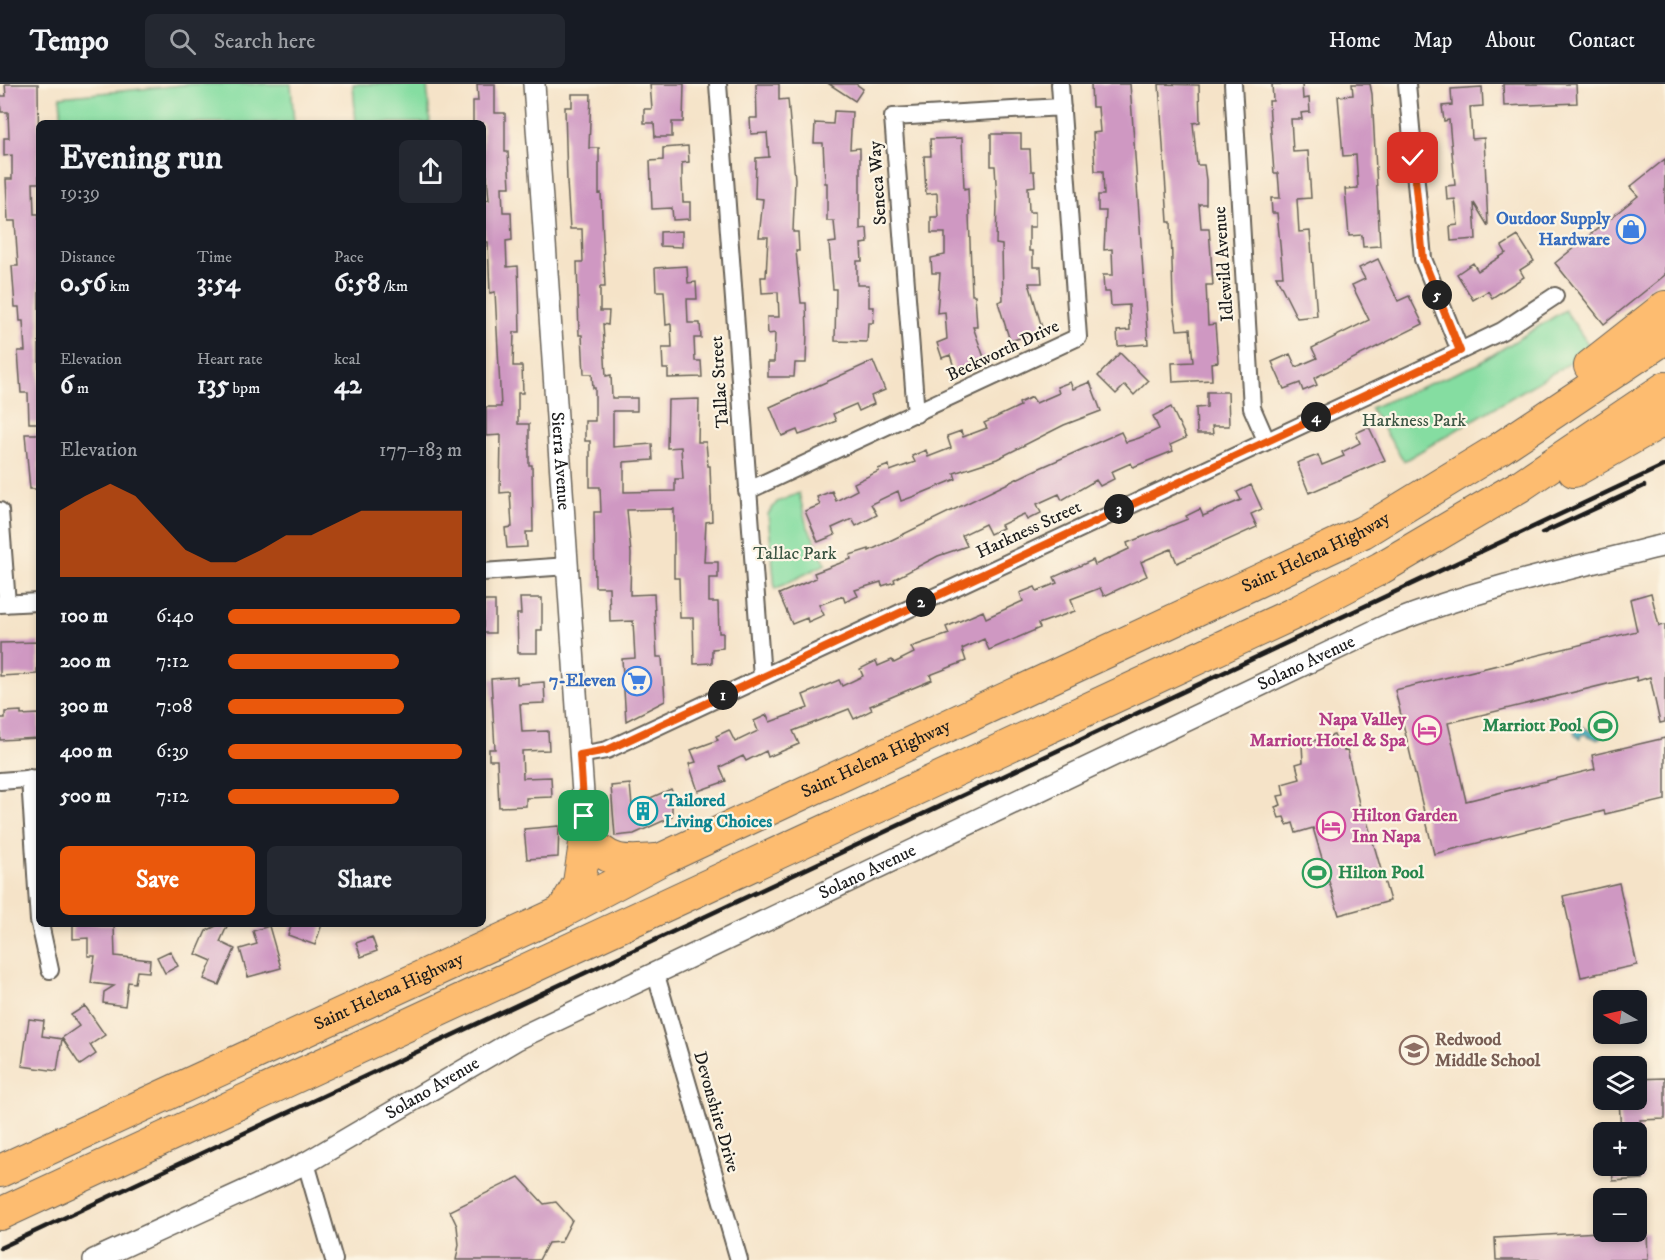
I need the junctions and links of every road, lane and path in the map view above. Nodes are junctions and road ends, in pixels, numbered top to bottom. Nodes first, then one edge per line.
1 (534, 84) edge
2 (718, 84) edge
3 (1060, 84) edge
4 (1233, 84) edge
5 (1407, 84) edge
6 (1062, 106) junction
7 (1555, 296) dead end
8 (1665, 307) edge
9 (1665, 338) edge
10 (1460, 351) junction
11 (1665, 388) edge
12 (916, 414) junction
13 (1665, 419) edge
14 (1266, 440) junction
15 (747, 490) junction
16 (1429, 490) junction
17 (0, 511) edge
18 (1665, 545) edge
19 (568, 566) junction
20 (1380, 568) junction
21 (486, 572) edge
22 (36, 602) edge
23 (4, 604) edge
24 (762, 677) junction
25 (580, 755) junction
26 (35, 778) edge
27 (0, 781) edge
28 (36, 814) edge
29 (586, 837) junction
30 (662, 860) junction
31 (562, 912) junction
32 (40, 927) edge
33 (50, 970) dead end
34 (656, 975) junction
35 (306, 1163) junction
36 (0, 1171) edge
37 (0, 1214) edge
38 (94, 1260) edge
39 (334, 1260) edge
40 (739, 1260) edge

1 - 19 street, Sierra Avenue
2 - 15 street, Tallac Street
3 - 6 street, Beckworth Drive
4 - 14 street, Idlewild Avenue
5 - 10 street
6 - 12 street, Beckworth Drive
6 - 12 street, Seneca Way
7 - 10 street, Harkness Street
8 - 16 highway
9 - 16 highway, Saint Helena Highway
10 - 14 street, Harkness Street
11 - 20 highway
12 - 15 street, Beckworth Drive
13 - 20 highway
14 - 24 street, Harkness Street
15 - 24 street, Tallac Street
16 - 30 highway, Saint Helena Highway
17 - 23 street
18 - 34 street, Solano Avenue
19 - 21 street
19 - 25 street, Sierra Avenue
20 - 37 highway
22 - 23 street
24 - 25 street, Harkness Street
25 - 29 street, Sierra Avenue
26 - 27 street
26 - 28 street
29 - 30 highway
29 - 31 highway
30 - 31 highway, Saint Helena Highway
31 - 36 highway, Saint Helena Highway
32 - 33 street
34 - 35 street, Solano Avenue
34 - 40 street, Devonshire Drive
35 - 38 street, Solano Avenue
35 - 39 street

